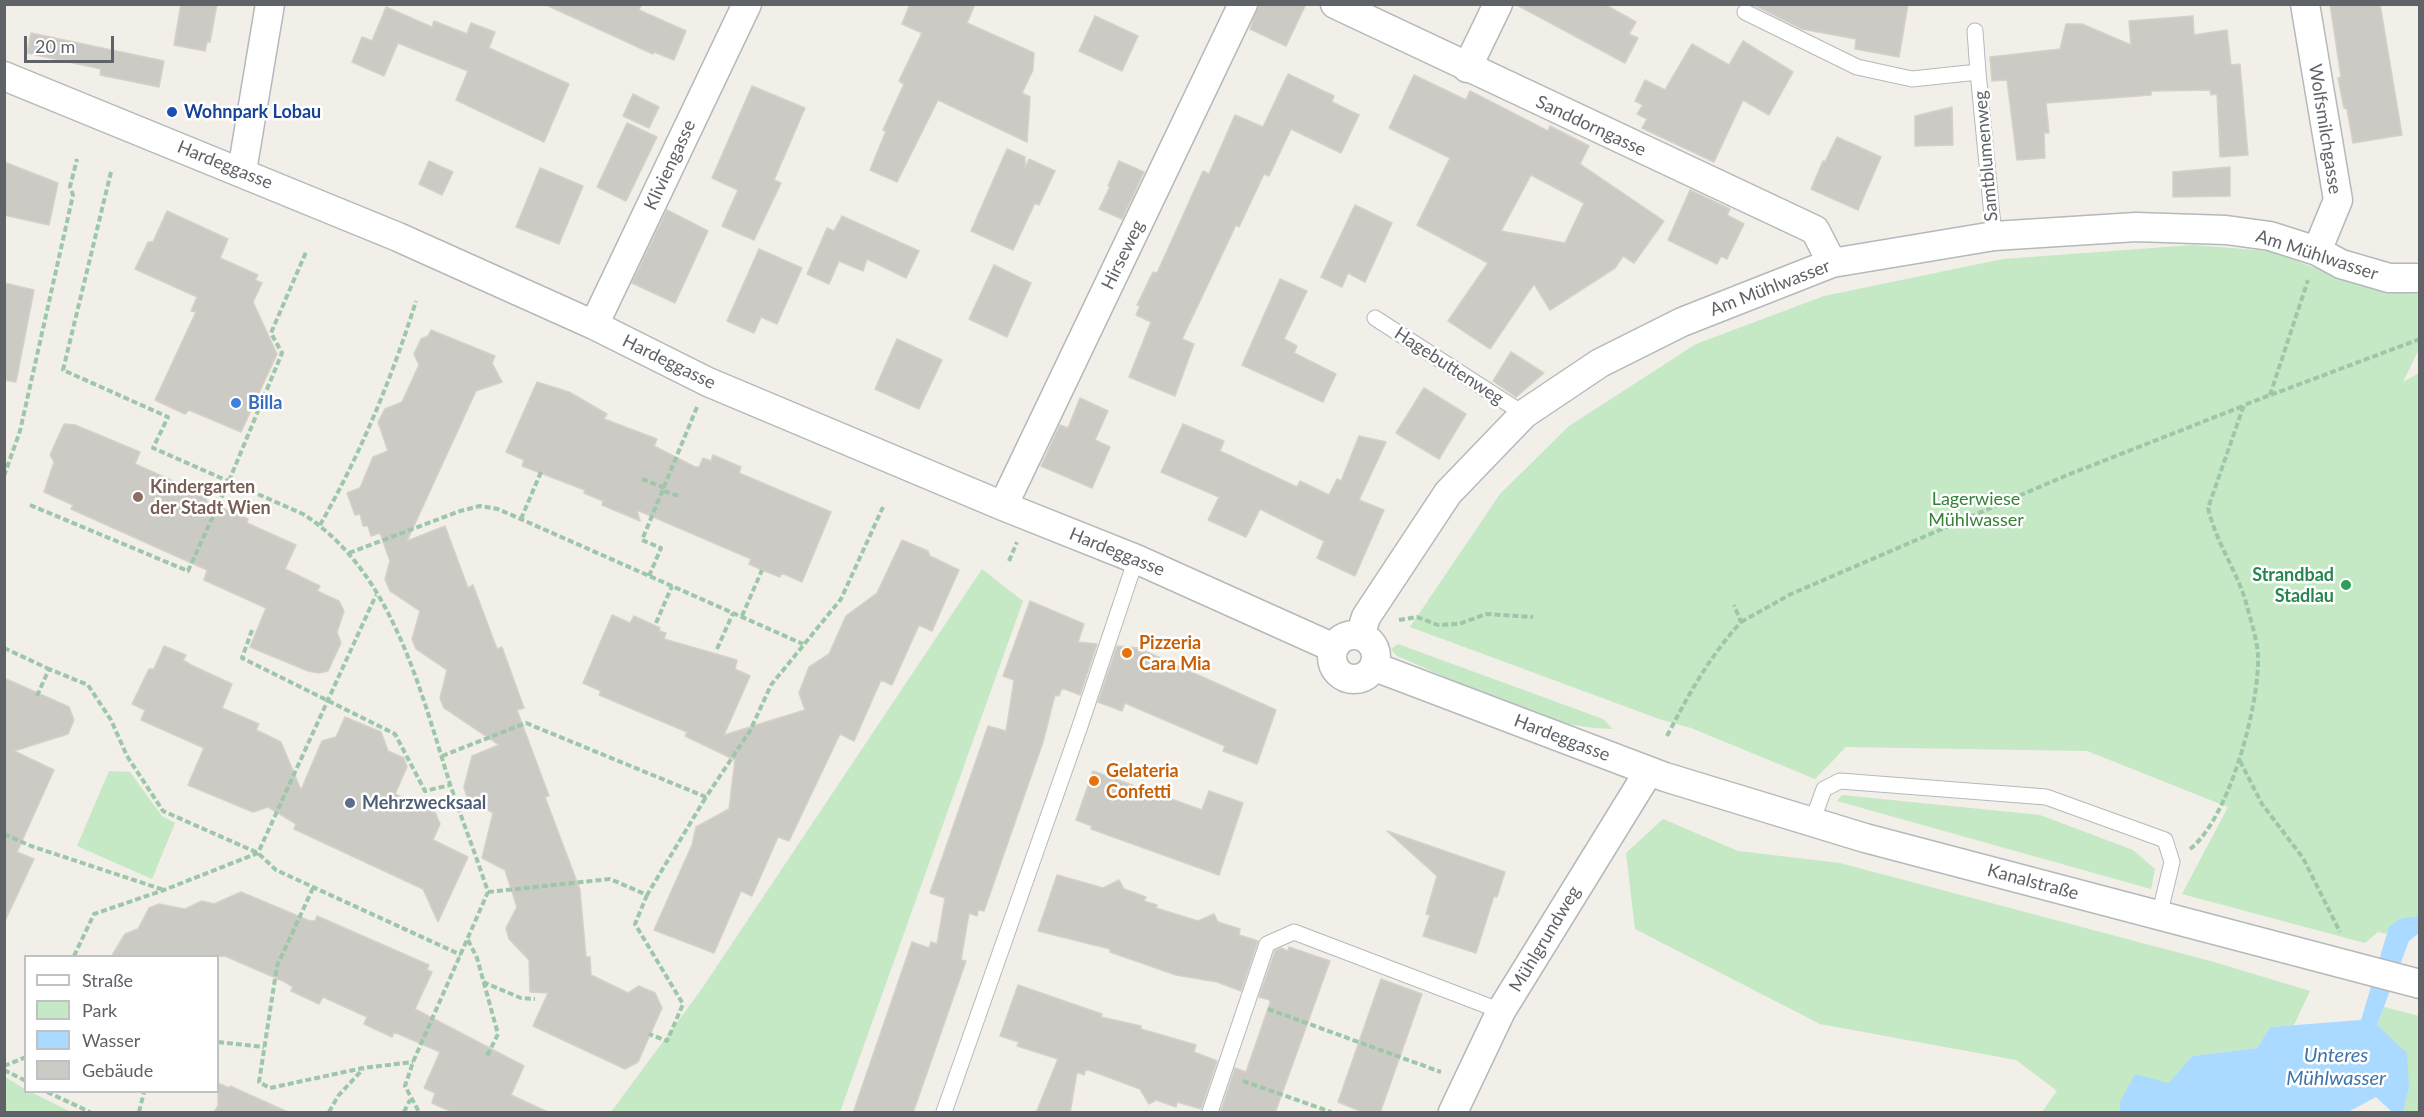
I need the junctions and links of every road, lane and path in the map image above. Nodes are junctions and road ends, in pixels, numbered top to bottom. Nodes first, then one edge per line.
1 (270, 4) edge
2 (1243, 4) edge
3 (1335, 4) edge
4 (1498, 4) edge
5 (2305, 4) edge
6 (740, 6) edge
7 (1745, 12) dead end
8 (1975, 31) dead end
9 (1467, 68) junction
10 (1978, 72) junction
11 (4, 76) edge
12 (77, 159) dead end
13 (242, 171) junction
14 (111, 172) dead end
15 (1994, 236) junction
16 (2318, 251) junction
17 (306, 252) dead end
18 (1832, 263) junction
19 (2420, 278) edge
20 (416, 301) dead end
21 (1375, 318) dead end
22 (594, 325) junction
23 (2420, 339) edge
24 (708, 382) junction
25 (2270, 396) junction
26 (2244, 405) junction
27 (1524, 414) junction
28 (541, 472) dead end
29 (4, 476) edge
30 (642, 479) dead end
31 (229, 482) junction
32 (664, 489) junction
33 (679, 496) dead end
34 (30, 505) dead end
35 (1003, 506) junction
36 (883, 507) dead end
37 (521, 519) junction
38 (320, 525) junction
39 (349, 553) junction
40 (1136, 559) junction
41 (762, 570) dead end
42 (649, 576) junction
43 (672, 586) junction
44 (377, 594) junction
45 (1734, 605) dead end
46 (733, 613) junction
47 (742, 616) junction
48 (1533, 617) dead end
49 (1389, 621) dead end
50 (1742, 622) junction
51 (656, 623) dead end
52 (252, 630) dead end
53 (1360, 636) junction
54 (803, 645) junction
55 (4, 648) edge
56 (1334, 648) junction
57 (717, 649) dead end
58 (1375, 667) junction
59 (49, 669) junction
60 (37, 696) dead end
61 (328, 700) junction
62 (1667, 736) dead end
63 (442, 756) junction
64 (2239, 760) junction
65 (1648, 771) junction
66 (450, 784) junction
67 (706, 797) junction
68 (1812, 822) junction
69 (4, 834) edge
70 (258, 853) junction
71 (2172, 862) junction
72 (313, 888) junction
73 (164, 890) junction
74 (488, 891) junction
75 (647, 895) junction
76 (2159, 916) junction
77 (468, 940) junction
78 (2346, 952) junction
79 (75, 955) edge
80 (461, 955) junction
81 (483, 982) junction
82 (2418, 983) edge
83 (535, 999) dead end
84 (1248, 1001) junction
85 (1501, 1011) junction
86 (650, 1034) dead end
87 (219, 1042) edge
88 (264, 1047) junction
89 (24, 1058) edge
90 (486, 1058) dead end
91 (413, 1062) junction
92 (4, 1068) edge
93 (363, 1068) junction
94 (1223, 1074) junction
95 (1448, 1075) dead end
96 (24, 1080) edge
97 (49, 1093) edge
98 (144, 1093) edge
99 (410, 1100) junction
100 (90, 1113) edge
101 (139, 1113) edge
102 (329, 1113) edge
103 (404, 1113) edge
104 (419, 1113) edge
105 (944, 1113) edge
106 (1210, 1113) edge
107 (1331, 1113) edge
108 (1453, 1113) edge

1 - 13 street
2 - 35 street, Hirseweg
3 - 9 street, Sanddorngasse
4 - 9 street
5 - 16 street, Wolfsmilchgasse
6 - 22 street, Kliviengasse
7 - 10 lane, Samtblumenweg
8 - 10 lane
9 - 18 street, Sanddorngasse
10 - 15 lane, Samtblumenweg
11 - 13 street, Hardeggasse
12 - 29 path
13 - 22 street, Hardeggasse
14 - 31 path
15 - 16 street, Am Mühlwasser
15 - 18 street, Am Mühlwasser
16 - 19 street, Am Mühlwasser
16 - 25 path
17 - 31 path
18 - 27 street, Am Mühlwasser
20 - 38 path
21 - 27 lane, Hagebuttenweg
22 - 24 street, Hardeggasse
23 - 25 path
24 - 32 path
24 - 35 street, Hardeggasse
25 - 26 path
26 - 50 path
26 - 64 path
27 - 53 street, Am Mühlwasser
28 - 37 path
30 - 32 path
31 - 34 path
31 - 38 path
32 - 33 path
32 - 42 path
35 - 40 street, Hardeggasse
36 - 54 path
37 - 39 path
37 - 42 path
38 - 39 path
39 - 44 path
40 - 56 street, Hardeggasse
40 - 105 lane
41 - 47 path
42 - 43 path
43 - 46 path
43 - 51 path
44 - 61 path
44 - 63 path
45 - 50 path
46 - 47 path
46 - 57 path
47 - 54 path
48 - 49 path
50 - 62 path
52 - 61 path
53 - 56 street
53 - 58 street
54 - 67 path
55 - 59 path
56 - 58 street
58 - 65 street, Hardeggasse
59 - 60 path
59 - 70 path
61 - 66 path
61 - 70 path
63 - 66 path
63 - 67 path
64 - 71 path
64 - 78 path
65 - 68 street, Kanalstraße
65 - 85 street, Mühlgrundweg
66 - 74 path
67 - 75 path
68 - 71 lane
68 - 76 street, Kanalstraße
69 - 73 path
70 - 72 path
70 - 73 path
71 - 76 lane
72 - 80 path
72 - 88 path
73 - 79 path
74 - 75 path
74 - 77 path
75 - 86 path
76 - 78 street, Kanalstraße
77 - 80 path
77 - 81 path
78 - 82 street, Kanalstraße
80 - 91 path
81 - 83 path
81 - 90 path
84 - 85 lane
84 - 94 lane
84 - 95 path
85 - 108 street, Mühlgrundweg
87 - 88 path
88 - 93 path
89 - 92 path
91 - 93 path
91 - 99 path
92 - 96 path
93 - 102 path
94 - 106 lane
94 - 107 path
97 - 100 path
98 - 101 path
99 - 103 path
99 - 104 path

